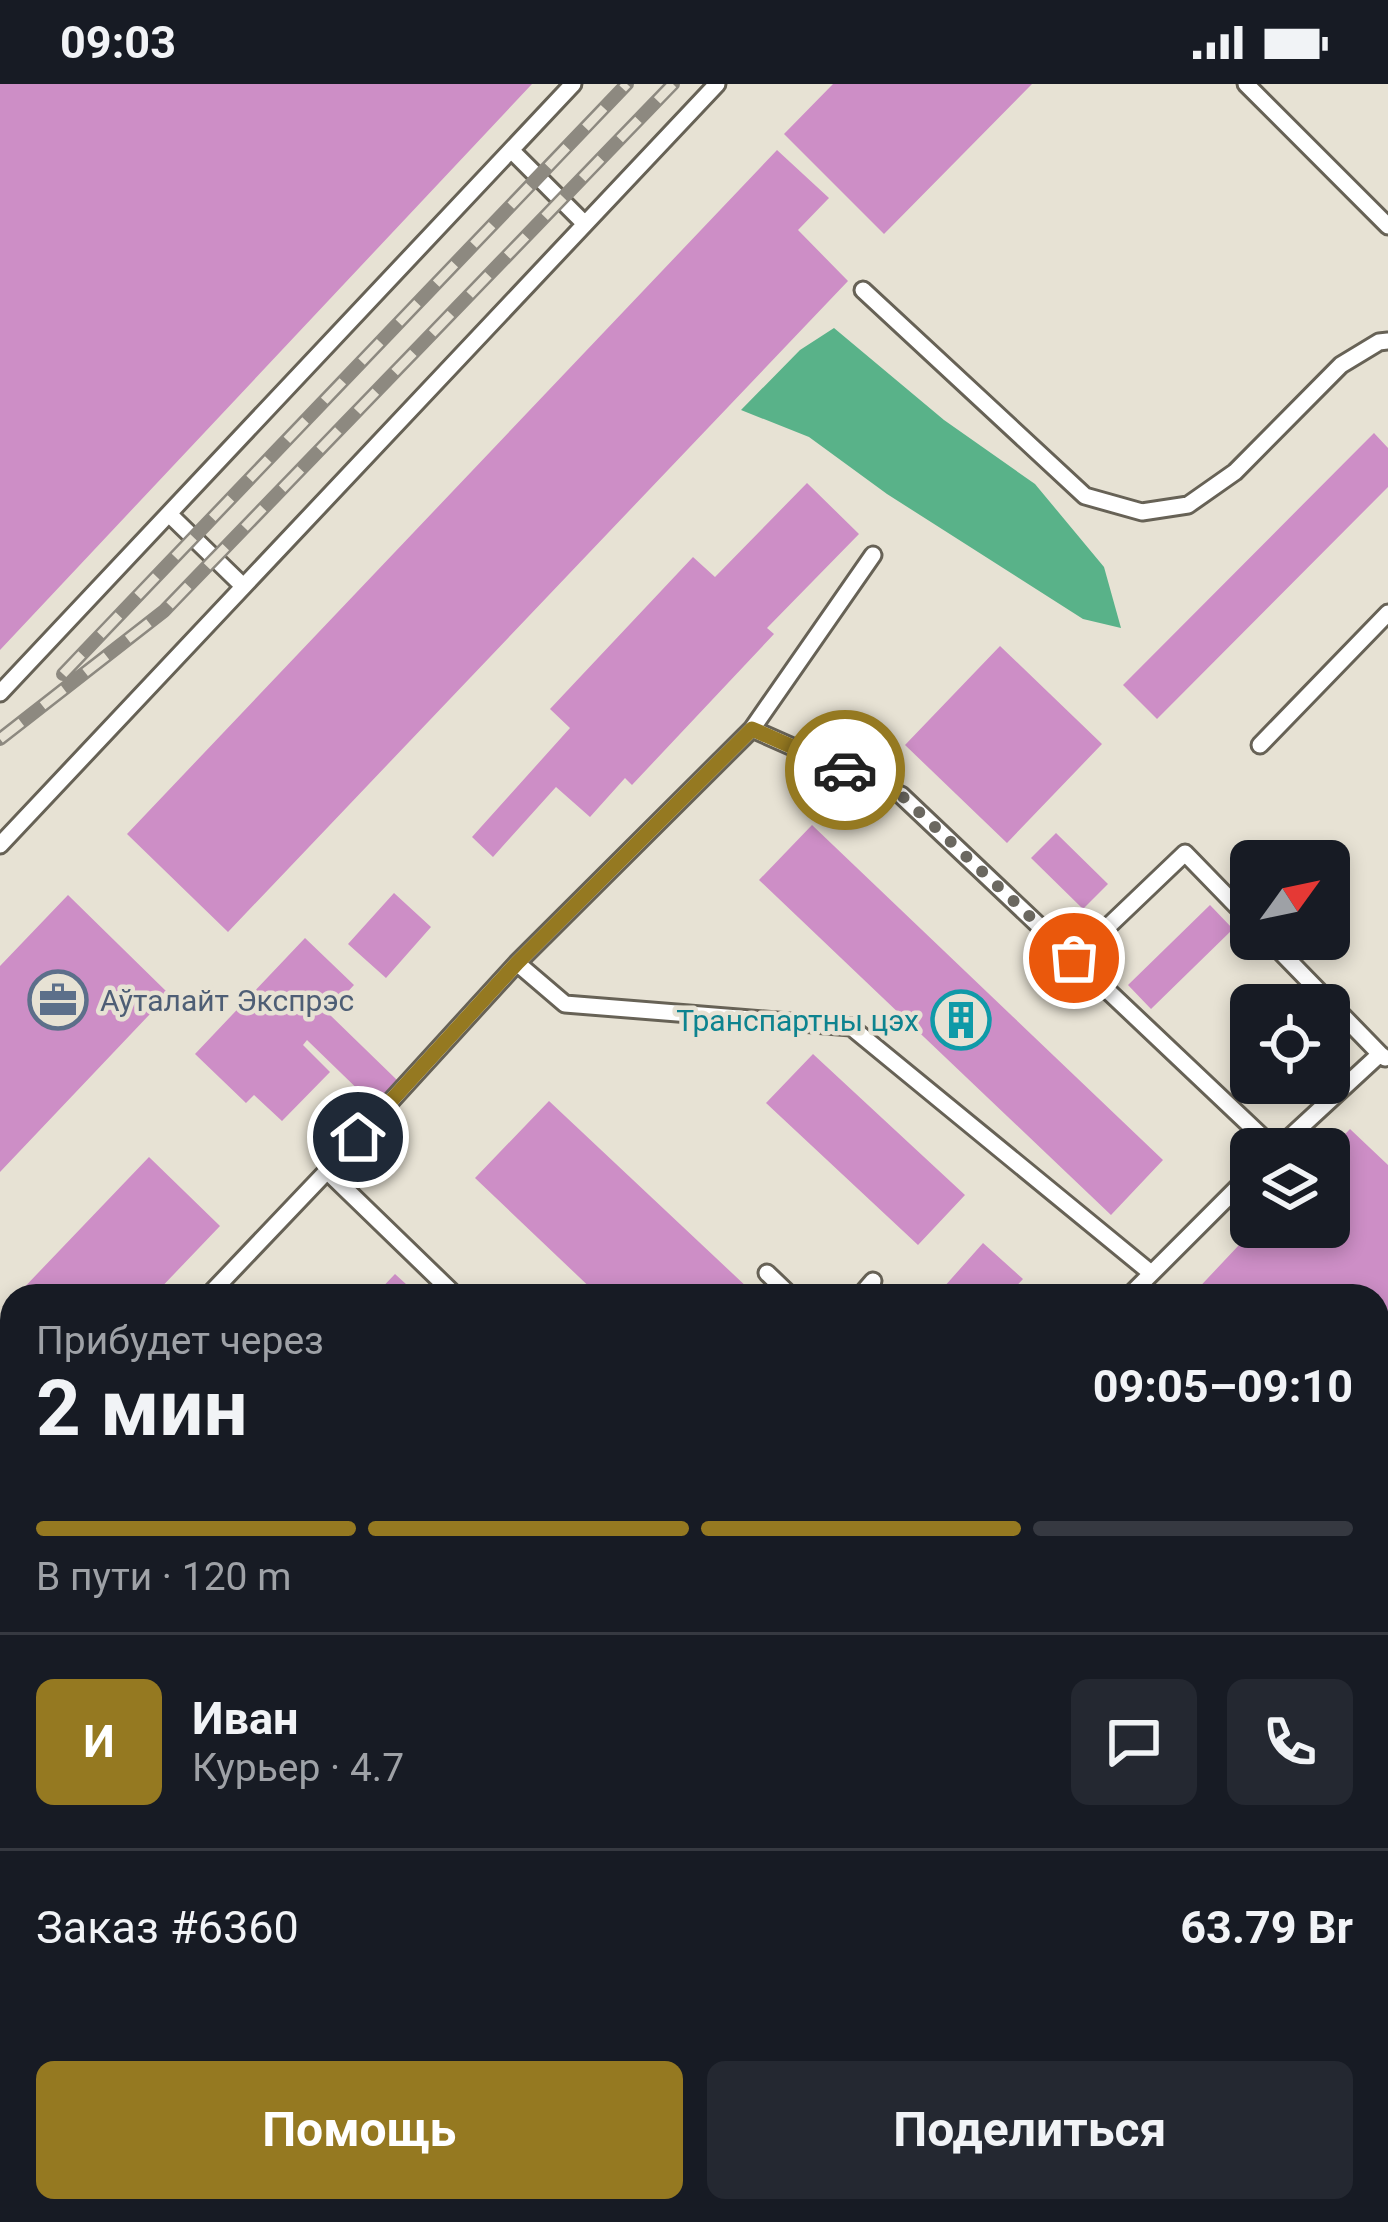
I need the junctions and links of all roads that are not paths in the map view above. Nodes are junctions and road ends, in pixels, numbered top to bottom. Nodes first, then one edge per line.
1 (573, 84) edge
2 (717, 84) edge
3 (1246, 84) edge
4 (512, 150) junction
5 (585, 224) junction
6 (1388, 226) edge
7 (863, 290) dead end
8 (1388, 341) edge
9 (169, 514) junction
10 (873, 555) dead end
11 (244, 586) junction
12 (1388, 613) edge
13 (0, 693) edge
14 (752, 729) junction
15 (1260, 745) dead end
16 (0, 844) edge
17 (1230, 899) edge
18 (1074, 958) junction
19 (1289, 960) edge
20 (517, 963) junction
21 (1384, 1057) edge
22 (1254, 1128) edge
23 (1301, 1128) edge
24 (327, 1172) junction
25 (1230, 1195) edge
26 (767, 1273) dead end
27 (1150, 1273) junction
28 (873, 1281) dead end
29 (220, 1284) edge
30 (444, 1284) edge
31 (778, 1284) edge
32 (870, 1284) edge
33 (1140, 1284) edge

1 - 4 lane
2 - 5 lane
3 - 6 lane
4 - 5 lane
4 - 9 lane
5 - 11 lane
7 - 8 lane
9 - 11 lane
9 - 13 lane
10 - 14 lane
11 - 16 lane
12 - 15 lane
14 - 18 lane
14 - 20 lane
17 - 18 lane
18 - 22 lane
19 - 21 lane
20 - 24 lane
20 - 27 lane
21 - 23 lane
24 - 29 lane
24 - 30 lane
25 - 27 lane
26 - 31 lane
27 - 33 lane
28 - 32 lane

